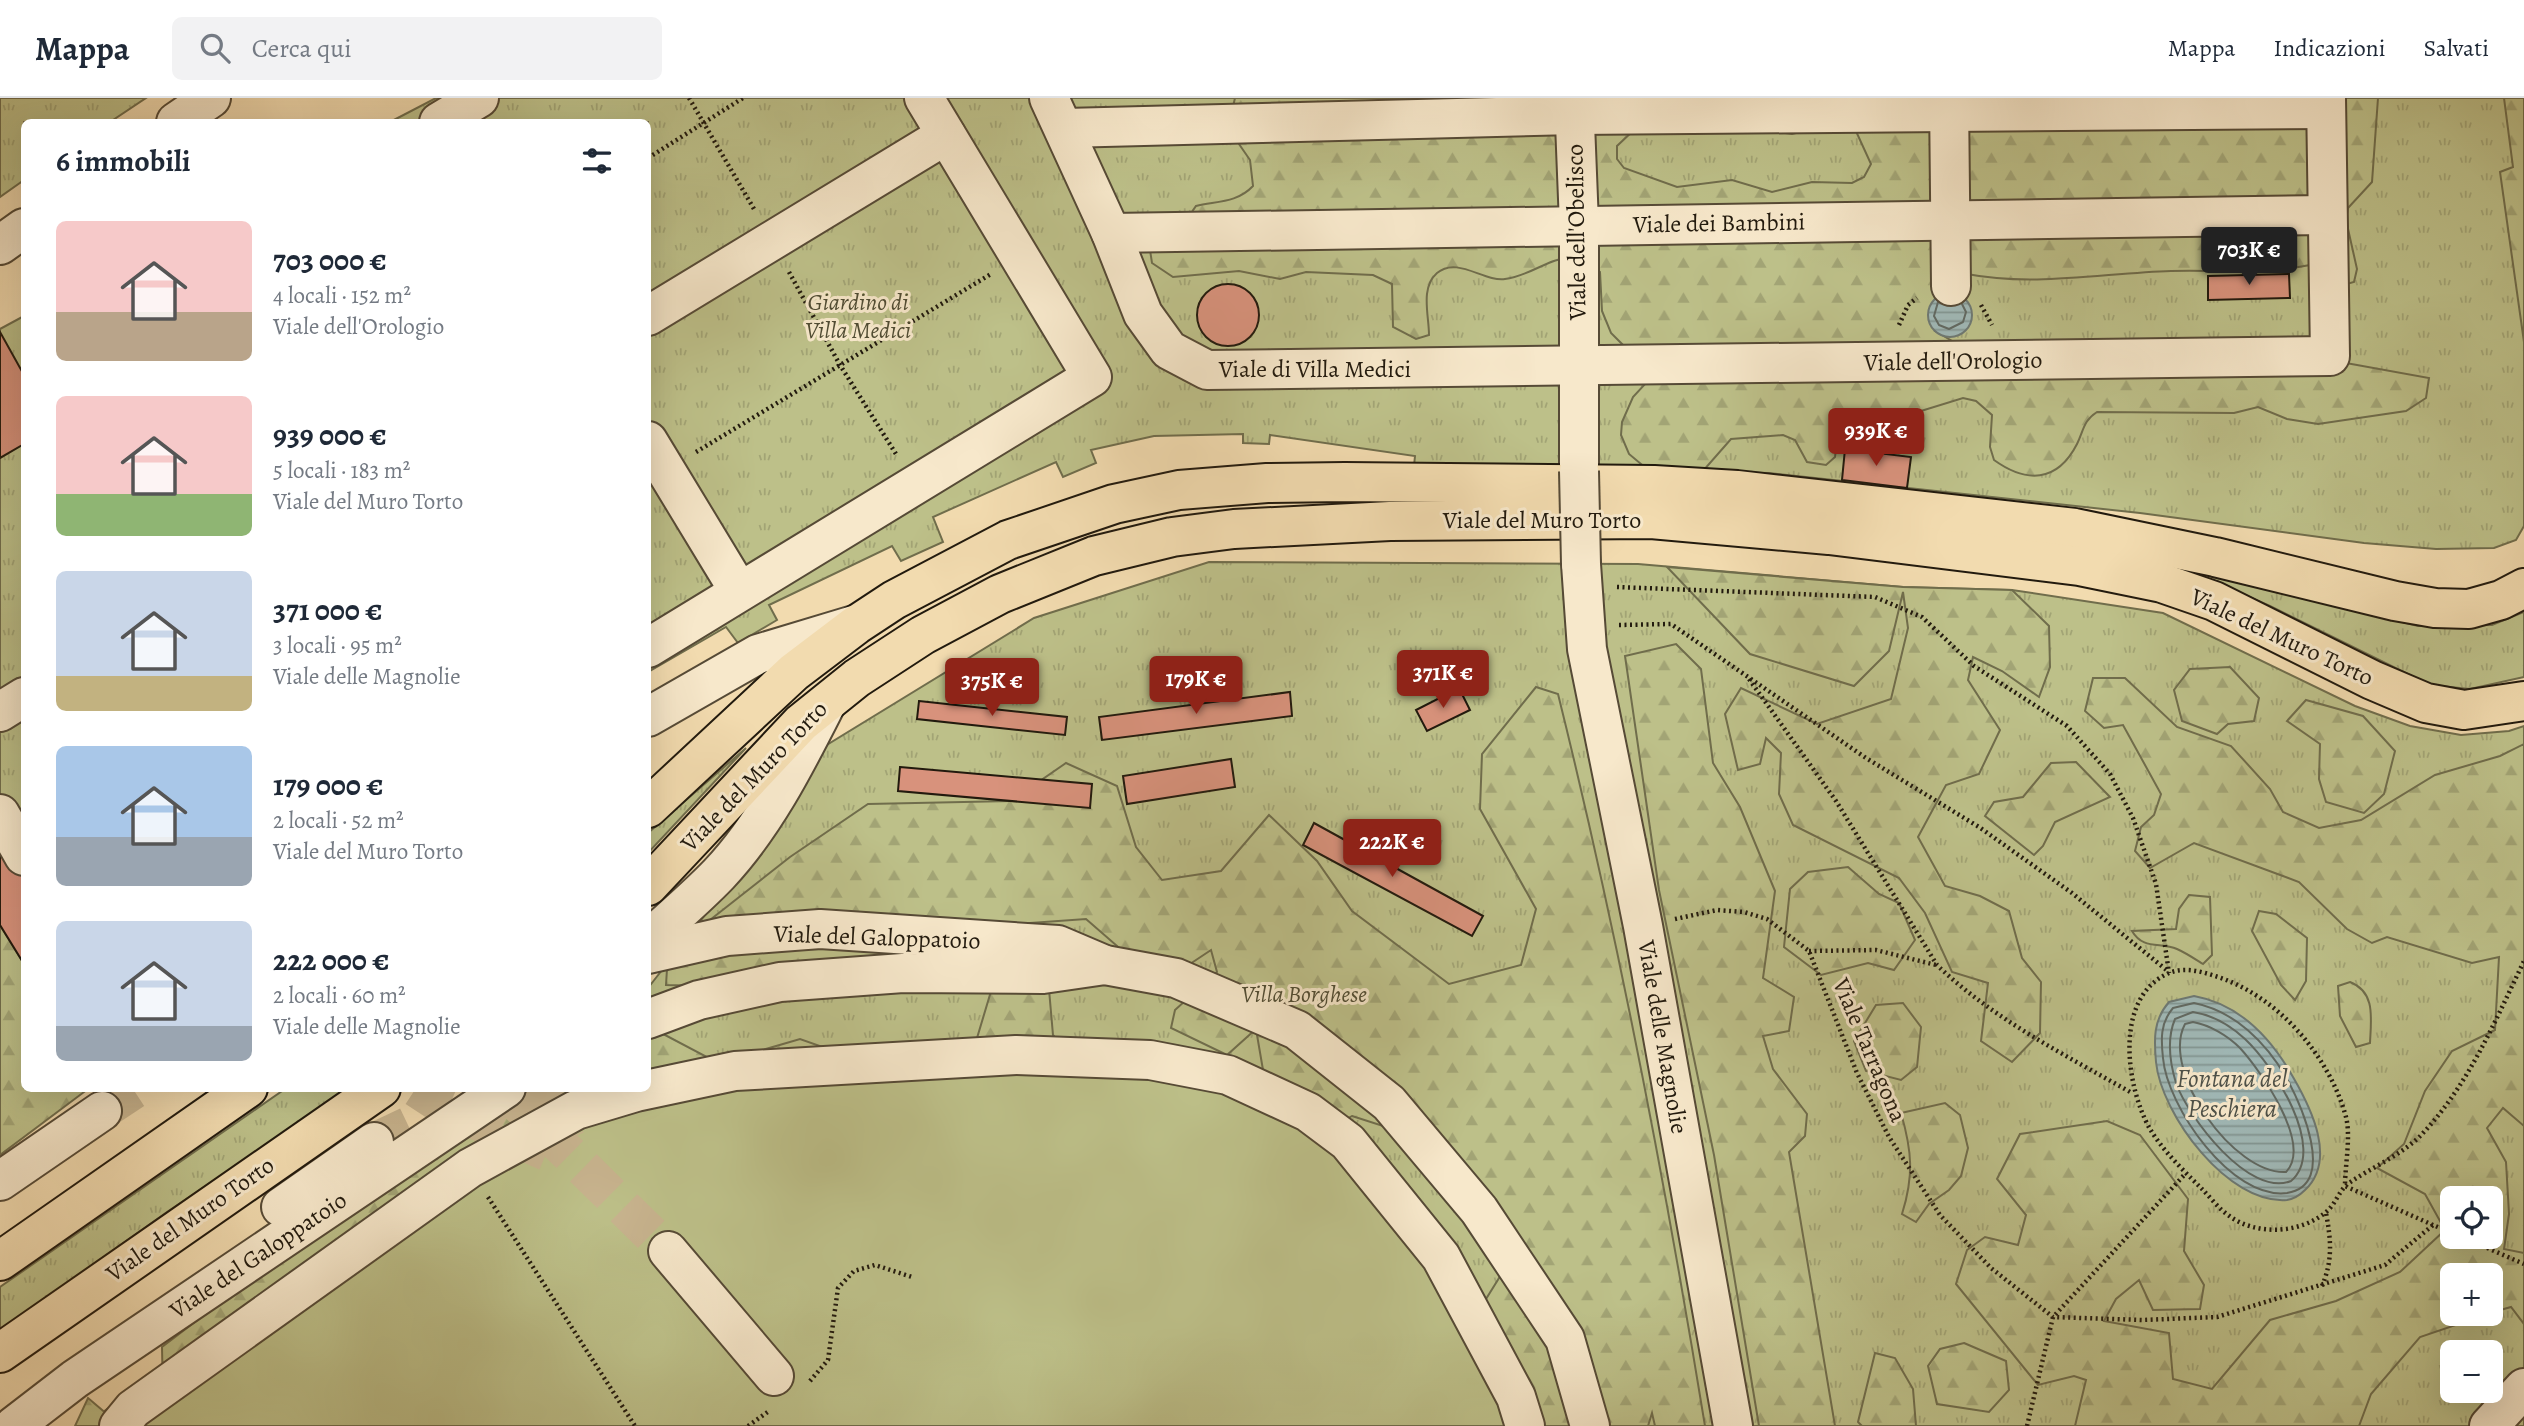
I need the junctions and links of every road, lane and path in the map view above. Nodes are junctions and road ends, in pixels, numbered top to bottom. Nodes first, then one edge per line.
1 (211, 98) edge
2 (689, 98) edge
3 (743, 98) edge
4 (924, 98) edge
5 (2326, 103) edge
6 (1575, 106) edge
7 (1949, 106) edge
8 (1057, 113) edge
9 (180, 119) edge
10 (704, 123) junction
11 (946, 135) junction
12 (651, 156) edge
13 (2327, 215) junction
14 (1950, 220) junction
15 (1579, 225) junction
16 (21, 230) edge
17 (1111, 233) junction
18 (771, 239) junction
19 (0, 245) edge
20 (1019, 257) junction
21 (1951, 286) dead end
22 (651, 314) edge
23 (840, 365) junction
24 (1577, 367) junction
25 (657, 456) edge
26 (1578, 471) joint
27 (915, 484) junction
28 (1652, 588) dead end
29 (2524, 588) edge
30 (739, 591) junction
31 (856, 625) junction
32 (1586, 637) junction
33 (651, 646) edge
34 (1748, 677) junction
35 (21, 699) edge
36 (828, 699) junction
37 (2524, 701) edge
38 (0, 712) edge
39 (651, 715) edge
40 (651, 805) edge
41 (0, 814) edge
42 (21, 851) edge
43 (651, 883) edge
44 (1643, 926) junction
45 (651, 937) edge
46 (1809, 951) junction
47 (651, 953) edge
48 (2524, 961) edge
49 (1105, 965) junction
50 (1937, 965) junction
51 (2169, 973) junction
52 (651, 1018) edge
53 (651, 1089) edge
54 (242, 1092) edge
55 (375, 1092) edge
56 (500, 1092) edge
57 (636, 1092) edge
58 (2133, 1093) junction
59 (102, 1111) tunnel mouth
60 (374, 1142) tunnel mouth
61 (470, 1168) junction
62 (2186, 1172) junction
63 (0, 1181) edge
64 (2345, 1186) junction
65 (2326, 1212) junction
66 (2433, 1225) junction
67 (2440, 1228) edge
68 (2490, 1249) edge
69 (668, 1251) tunnel mouth
70 (0, 1261) edge
71 (2524, 1264) edge
72 (912, 1277) dead end
73 (2322, 1287) junction
74 (2053, 1317) junction
75 (0, 1353) edge
76 (2524, 1388) edge
77 (782, 1392) junction
78 (0, 1413) edge
79 (14, 1426) edge
80 (118, 1426) edge
81 (635, 1426) edge
82 (748, 1426) edge
83 (1525, 1426) edge
84 (1590, 1426) edge
85 (1733, 1426) edge
86 (2027, 1426) edge
87 (2489, 1426) edge

1 - 9 street
2 - 10 path
3 - 10 path
4 - 11 street
5 - 7 street
5 - 13 street
6 - 7 street
6 - 8 street
6 - 15 street, Viale dell'Obelisco
7 - 14 street
8 - 17 street, Viale di Villa Medici
10 - 12 path
10 - 18 path
11 - 18 street
11 - 20 street
13 - 14 street, Viale dei Bambini
13 - 24 street, Viale dell'Orologio
14 - 15 street, Viale dei Bambini
14 - 21 street
15 - 17 street, Viale dei Bambini
15 - 24 street, Viale dell'Obelisco
16 - 19 street
17 - 24 street, Viale di Villa Medici
18 - 22 street
18 - 23 path
20 - 23 path
20 - 27 street
23 - 25 path
23 - 27 path
24 - 26 street, Viale dell'Obelisco
25 - 30 street
26 - 32 street, Viale delle Magnolie, bridge
27 - 30 street
28 - 51 path
29 - 31 main road, Viale del Muro Torto
30 - 33 street
31 - 39 street
31 - 40 main road, Viale del Muro Torto
32 - 34 path
32 - 44 street, Viale delle Magnolie
34 - 50 path
34 - 51 path
35 - 38 street
36 - 37 main road, Viale del Muro Torto
36 - 43 main road, Viale del Muro Torto
36 - 45 street
41 - 42 street
44 - 46 path
44 - 85 street, Viale delle Magnolie
46 - 50 path
46 - 74 path, Viale Tarragona
47 - 49 street, Viale del Galoppatoio
48 - 64 path
49 - 52 street, Viale del Galoppatoio
49 - 84 street, Viale del Galoppatoio
50 - 58 path
51 - 58 path
51 - 64 path
53 - 83 street
54 - 70 main road
55 - 75 main road, Viale del Muro Torto
56 - 79 street, Viale del Galoppatoio
57 - 61 street
58 - 62 path
59 - 63 street
60 - 78 street, Viale del Galoppatoio
61 - 80 street
61 - 81 path
62 - 65 path
62 - 74 path
64 - 65 path
64 - 66 path
65 - 73 path
66 - 67 path
66 - 73 path
68 - 71 path
69 - 77 street
72 - 77 path
73 - 74 path
74 - 86 path
76 - 87 street
77 - 82 path

